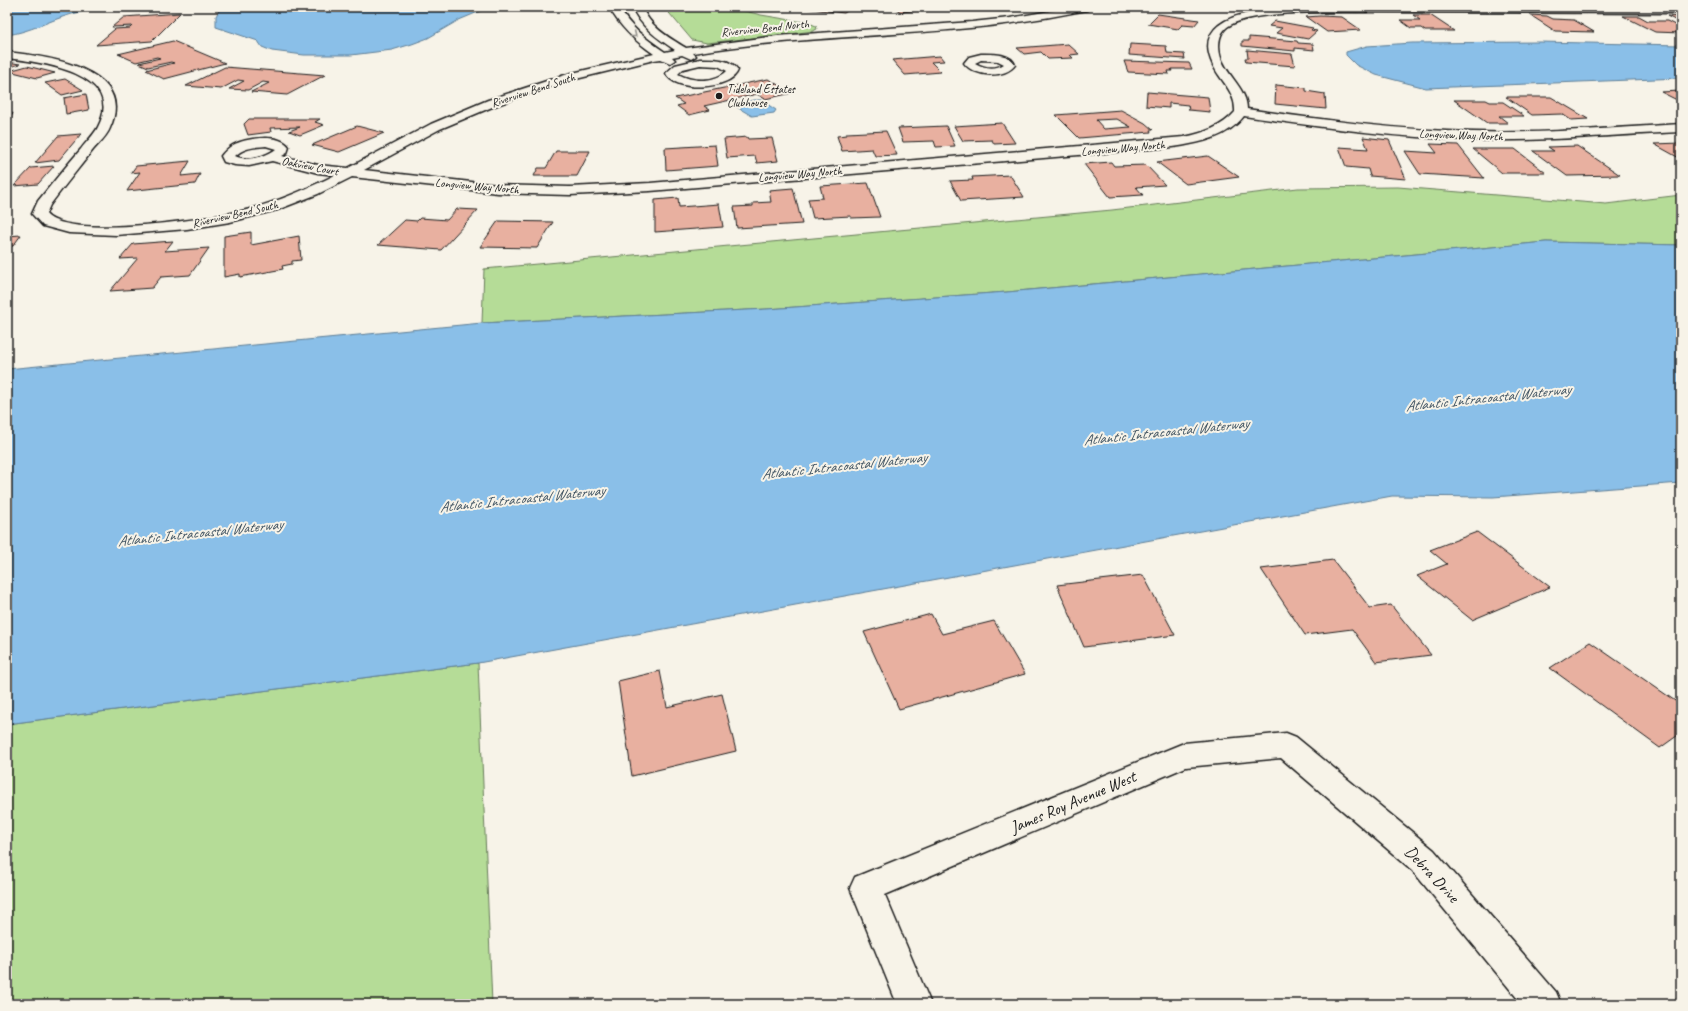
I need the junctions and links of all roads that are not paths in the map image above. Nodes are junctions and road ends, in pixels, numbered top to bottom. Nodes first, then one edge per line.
1 (614, 7) edge
2 (637, 7) edge
3 (1087, 7) edge
4 (1681, 10) edge
5 (951, 27) junction
6 (961, 37) dead end
7 (971, 47) dead end
8 (685, 51) junction
9 (7, 55) edge
10 (662, 56) junction
11 (981, 57) dead end
12 (700, 62) junction
13 (679, 67) junction
14 (1241, 112) junction
15 (1681, 128) edge
16 (270, 158) dead end
17 (350, 173) junction
18 (1286, 745) joint
19 (914, 1004) edge
20 (1544, 1004) edge

1 -> 10 street
2 - 8 street
3 - 5 street, Riverview Bend North
4 - 14 street
5 - 6 street
5 - 8 street, Riverview Bend North
7 - 11 street
8 - 10 street, Riverview Bend North
8 - 12 street
9 - 17 street, Riverview Bend South
10 - 13 street
10 - 17 street, Riverview Bend South
12 - 13 street
12 - 13 street
14 - 15 street, Longview Way North
14 - 17 street, Longview Way North
16 - 17 street, Oakview Court
18 - 19 street, James Roy Avenue West
18 - 20 street, Debra Drive

